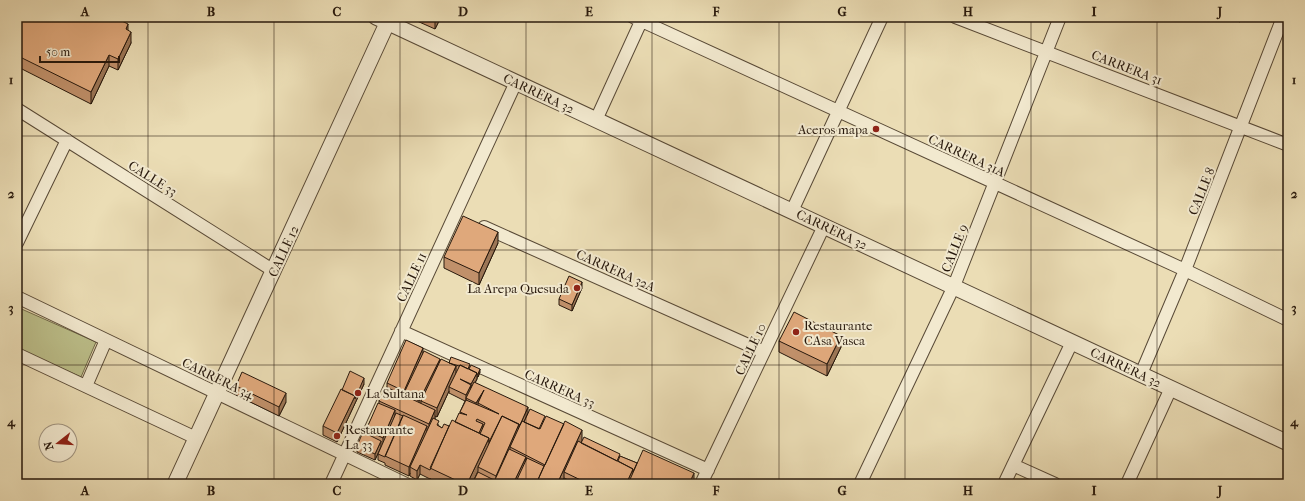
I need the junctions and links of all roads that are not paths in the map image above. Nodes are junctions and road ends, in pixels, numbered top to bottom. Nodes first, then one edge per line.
1 (882, 17) edge
2 (955, 17) edge
3 (1060, 17) edge
4 (1283, 17) edge
5 (639, 18) edge
6 (385, 19) edge
7 (1046, 51) junction
8 (516, 82) junction
9 (17, 109) edge
10 (838, 111) junction
11 (596, 120) junction
12 (1242, 126) junction
13 (67, 140) junction
14 (1288, 145) edge
15 (995, 182) junction
16 (792, 211) junction
17 (463, 217) junction
18 (824, 226) junction
19 (17, 243) edge
20 (274, 270) junction
21 (1185, 270) junction
22 (954, 286) junction
23 (17, 297) edge
24 (1288, 320) edge
25 (401, 331) junction
26 (106, 340) junction
27 (1072, 342) junction
28 (764, 352) junction
29 (17, 354) edge
30 (1141, 374) junction
31 (86, 386) junction
32 (1171, 388) junction
33 (217, 393) junction
34 (196, 438) junction
35 (1288, 443) edge
36 (345, 454) junction
37 (1013, 465) junction
38 (708, 470) junction
39 (174, 484) edge
40 (331, 484) edge
41 (406, 484) edge
42 (701, 484) edge
43 (860, 484) edge
44 (1004, 484) edge
45 (1055, 484) edge
46 (1127, 484) edge

1 - 10 street
2 - 7 street, CARRERA 31
3 - 7 street, CALLE 9
4 - 12 street, CALLE 8
5 - 10 street, CARRERA 31A
5 - 11 street
6 - 8 street, CARRERA 32
6 - 20 street, CALLE 12
7 - 12 street, CARRERA 31
7 - 15 street, CALLE 9
8 - 11 street, CARRERA 32
8 - 17 street, CALLE 11
9 - 13 street, CALLE 33
10 - 15 street, CARRERA 31A
10 - 16 street
11 - 16 street, CARRERA 32
12 - 14 street, CARRERA 31
12 - 21 street, CALLE 8
13 - 19 street
13 - 20 street, CALLE 33
15 - 21 street, CARRERA 31A
15 - 22 street, CALLE 9
16 - 18 street, CARRERA 32
17 - 25 street, CALLE 11
17 - 28 street, CARRERA 32A
18 - 22 street, CARRERA 32
18 - 28 street, CALLE 10
20 - 33 street, CALLE 12
21 - 24 street, CARRERA 31A
21 - 30 street, CALLE 8
22 - 27 street, CARRERA 32
22 - 43 street, CALLE 9
23 - 26 street, CARRERA 34
25 - 36 street, CALLE 11
25 - 38 street, CARRERA 33
26 - 31 street
26 - 33 street, CARRERA 34
27 - 30 street, CARRERA 32
27 - 37 street
28 - 38 street, CALLE 10
29 - 31 street
30 - 32 street, CARRERA 32
31 - 34 street
32 - 35 street, CARRERA 32
32 - 46 street
33 - 34 street, CALLE 12
33 - 36 street, CARRERA 34
34 - 39 street, CALLE 12
36 - 40 street, CALLE 11
36 - 41 street, CARRERA 34
37 - 44 street
37 - 45 street
38 - 42 street, CALLE 10

